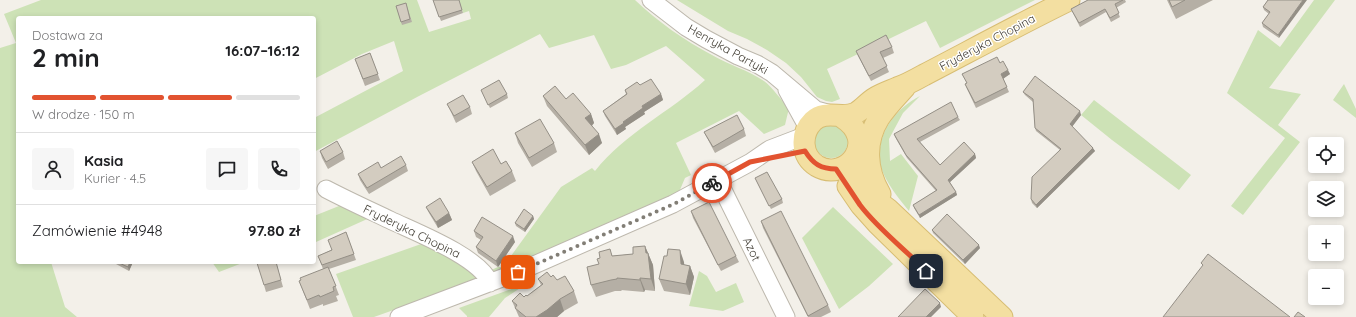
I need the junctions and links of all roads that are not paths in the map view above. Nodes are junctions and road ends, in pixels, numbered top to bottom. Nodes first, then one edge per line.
1 (651, 0) edge
2 (1069, 0) edge
3 (784, 84) junction
4 (906, 85) junction
5 (844, 120) junction
6 (806, 138) junction
7 (844, 165) junction
8 (718, 180) junction
9 (326, 189) dead end
10 (889, 210) junction
11 (490, 283) junction
12 (399, 317) edge
13 (786, 317) edge
14 (974, 317) edge
15 (1002, 317) edge

1 - 3 street, Henryka Partyki
2 - 4 main road, Fryderyka Chopina
3 - 5 street
3 - 6 street
4 - 5 main road, Fryderyka Chopina
4 - 10 main road
5 - 6 main road, Fryderyka Chopina
5 - 7 main road
6 - 7 main road
6 - 8 street, Fryderyka Chopina
7 - 10 main road
7 - 14 main road
8 - 11 street, Fryderyka Chopina
8 - 13 street, Azot
9 - 11 street, Fryderyka Chopina
10 - 15 main road
11 - 12 street, Fryderyka Chopina

